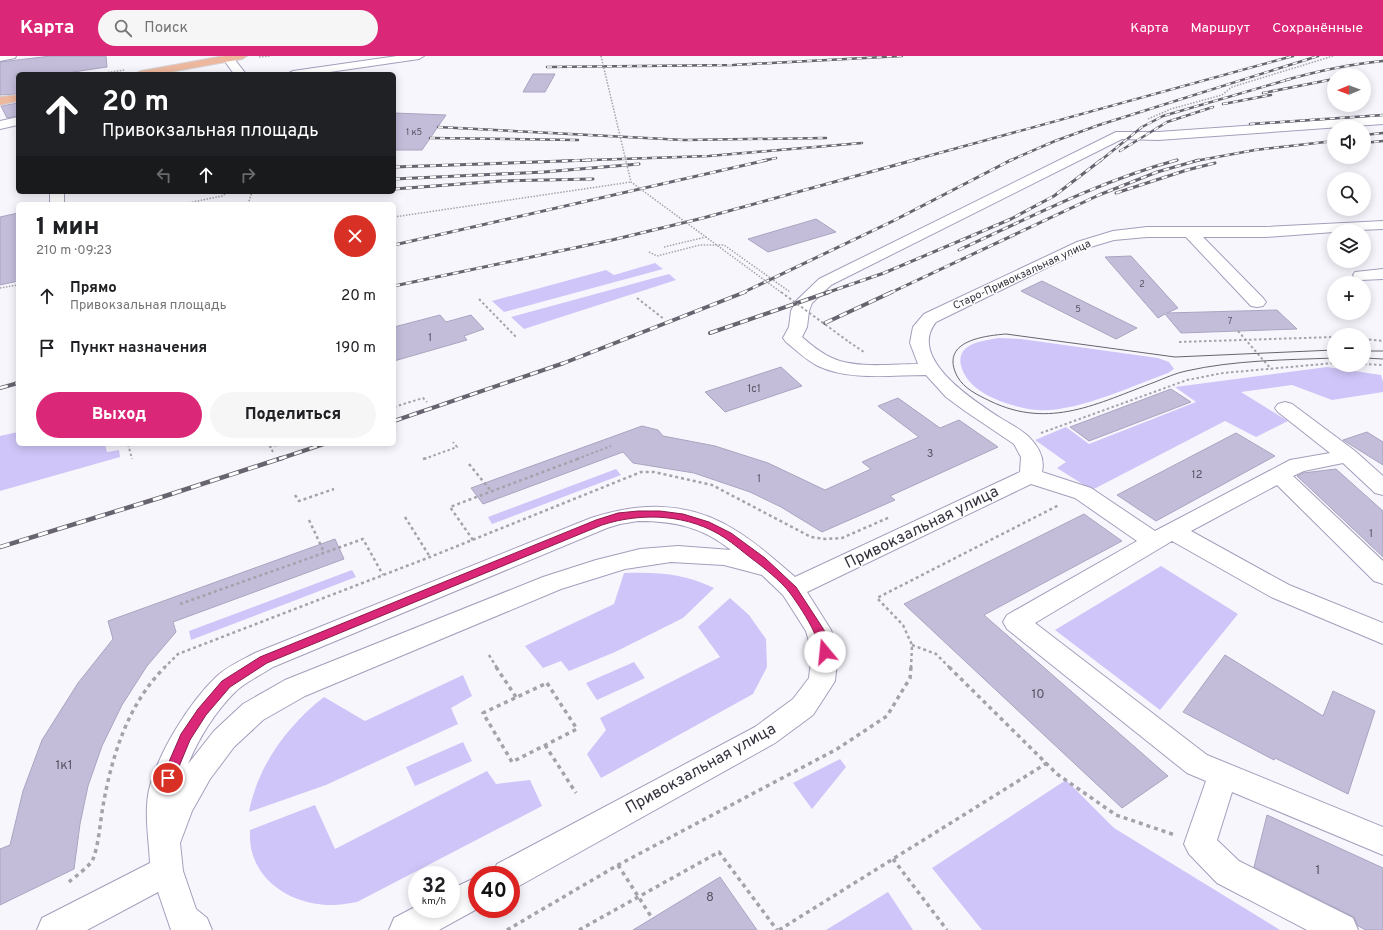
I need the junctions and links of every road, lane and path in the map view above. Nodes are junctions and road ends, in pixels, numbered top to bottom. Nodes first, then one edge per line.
1 (11, 56) edge
2 (242, 56) edge
3 (419, 56) edge
4 (601, 56) edge
5 (1333, 56) edge
6 (227, 57) edge
7 (0, 58) edge
8 (365, 71) dead end
9 (151, 72) edge
10 (238, 72) edge
11 (307, 72) edge
12 (360, 72) edge
13 (16, 98) edge
14 (0, 101) edge
15 (1383, 120) edge
16 (16, 122) edge
17 (0, 125) edge
18 (1120, 135) junction
19 (631, 182) junction
20 (225, 194) edge
21 (193, 202) edge
22 (396, 217) edge
23 (1383, 225) edge
24 (1190, 232) junction
25 (706, 237) junction
26 (664, 248) dead end
27 (650, 252) dead end
28 (1383, 274) edge
29 (1361, 275) dead end
30 (16, 285) edge
31 (0, 288) edge
32 (637, 298) dead end
33 (479, 299) dead end
34 (804, 301) junction
35 (1257, 302) dead end
36 (664, 319) dead end
37 (1238, 331) dead end
38 (1327, 337) edge
39 (517, 338) dead end
40 (1246, 340) junction
41 (1371, 340) edge
42 (1383, 341) edge
43 (1179, 342) dead end
44 (865, 354) dead end
45 (1327, 364) edge
46 (1371, 365) edge
47 (1383, 366) edge
48 (930, 369) junction
49 (1272, 369) junction
50 (427, 402) dead end
51 (396, 406) edge
52 (1285, 408) dead end
53 (1021, 440) junction
54 (453, 442) dead end
55 (129, 446) edge
56 (273, 446) edge
57 (611, 446) dead end
58 (273, 452) dead end
59 (1348, 456) junction
60 (132, 459) dead end
61 (423, 459) dead end
62 (469, 464) dead end
63 (1279, 475) junction
64 (1030, 476) junction
65 (1383, 488) edge
66 (334, 490) dead end
67 (491, 491) junction
68 (1083, 493) junction
69 (295, 495) dead end
70 (892, 516) dead end
71 (405, 517) dead end
72 (309, 520) dead end
73 (1163, 536) junction
74 (473, 540) junction
75 (324, 552) junction
76 (383, 575) dead end
77 (1383, 575) edge
78 (784, 581) junction
79 (180, 604) dead end
80 (1383, 634) edge
81 (912, 645) junction
82 (489, 655) dead end
83 (516, 697) junction
84 (545, 745) junction
85 (1046, 763) junction
86 (1223, 775) junction
87 (576, 793) dead end
88 (1383, 841) edge
89 (1200, 844) junction
90 (166, 858) junction
91 (893, 859) junction
92 (618, 865) junction
93 (520, 868) edge
94 (638, 896) junction
95 (428, 918) edge
96 (652, 918) dead end
97 (54, 930) edge
98 (195, 930) edge
99 (406, 930) edge
100 (507, 930) edge
101 (579, 930) edge
102 (778, 930) edge
103 (947, 930) edge
104 (1341, 930) edge

1 - 7 street
2 - 6 main road
3 - 11 street
4 - 19 path, bridge
5 - 18 path
6 - 9 main road
6 - 10 street
8 - 12 street
13 - 14 main road
15 - 18 street
16 - 17 street
18 - 34 street
19 - 22 path
19 - 25 path, bridge
20 - 21 path
23 - 24 street, Старо-Привокзальная улица
24 - 35 street
24 - 48 street, Старо-Привокзальная улица
25 - 26 path
25 - 44 path, bridge
27 - 34 path
28 - 29 street
30 - 31 path
32 - 36 path
33 - 39 path
34 - 48 street
37 - 40 path
38 - 40 path
40 - 43 path
40 - 49 path
41 - 42 path
45 - 49 path
46 - 47 path
48 - 53 street, Старо-Привокзальная улица
49 - 53 path
50 - 51 path
52 - 59 street
53 - 64 street
54 - 61 path
55 - 60 path
56 - 58 path
57 - 67 path
59 - 63 street
59 - 65 street
62 - 67 path
63 - 73 street
63 - 77 street
64 - 68 street
64 - 78 street, Привокзальная улица
66 - 69 path
67 - 74 path
68 - 73 street
68 - 81 path
70 - 74 path
71 - 74 path
72 - 75 path
73 - 80 street
73 - 86 street
75 - 76 path
75 - 79 path
78 - 90 street
78 - 90 street
78 - 93 street, Привокзальная улица
81 - 85 path
81 - 92 path
82 - 83 path
83 - 84 path
83 - 84 path
84 - 87 path
85 - 89 path
85 - 91 path
86 - 88 street
86 - 89 street
89 - 104 street
90 - 97 street
90 - 98 street
91 - 102 path
91 - 103 path
92 - 94 path
92 - 100 path
94 - 96 path
94 - 101 path
94 - 102 path
95 - 99 street

